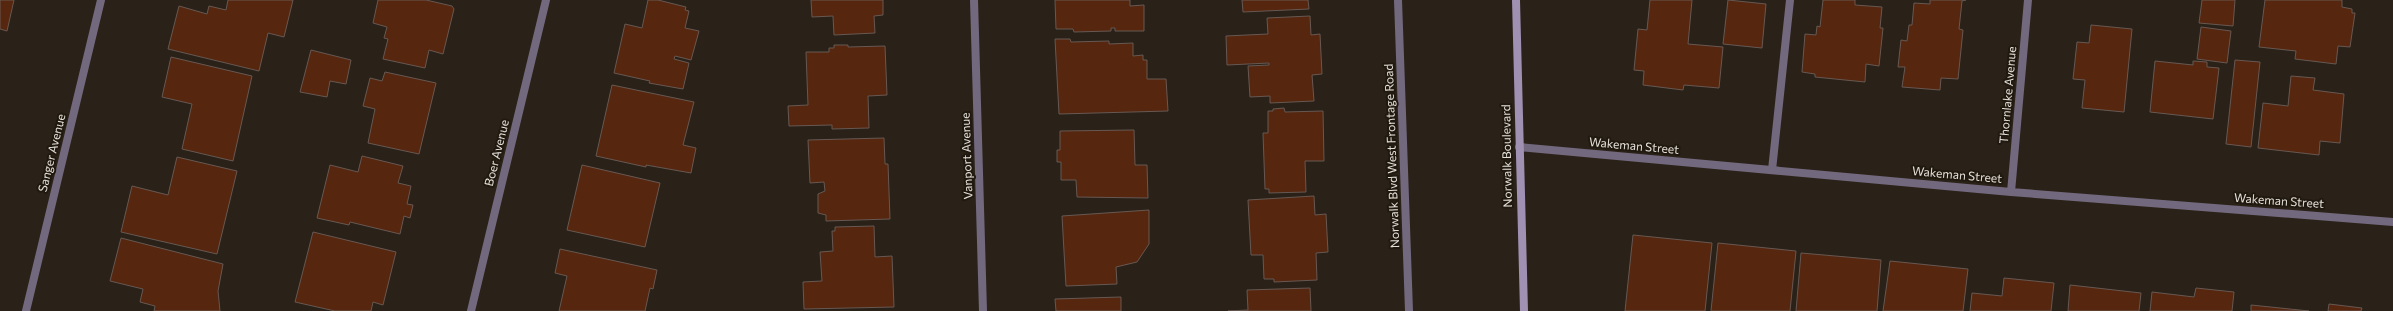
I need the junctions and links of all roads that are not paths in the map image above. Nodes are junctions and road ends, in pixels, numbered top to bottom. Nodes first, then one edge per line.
1 (101, 0) edge
2 (546, 0) edge
3 (974, 0) edge
4 (1398, 0) edge
5 (1516, 0) edge
6 (1790, 0) edge
7 (2028, 0) edge
8 (1518, 147) junction
9 (1772, 170) junction
10 (2011, 192) junction
11 (2393, 222) edge
12 (26, 311) edge
13 (471, 311) edge
14 (983, 311) edge
15 (1409, 311) edge
16 (1524, 311) edge

1 - 12 street, Sanger Avenue
2 - 13 street, Boer Avenue
3 - 14 street, Vanport Avenue
4 - 15 street, Norwalk Blvd West Frontage Road
5 - 8 main road, Norwalk Boulevard
6 - 9 street
7 - 10 street, Thornlake Avenue
8 - 9 street, Wakeman Street
8 - 16 main road, Norwalk Boulevard
9 - 10 street, Wakeman Street
10 - 11 street, Wakeman Street

